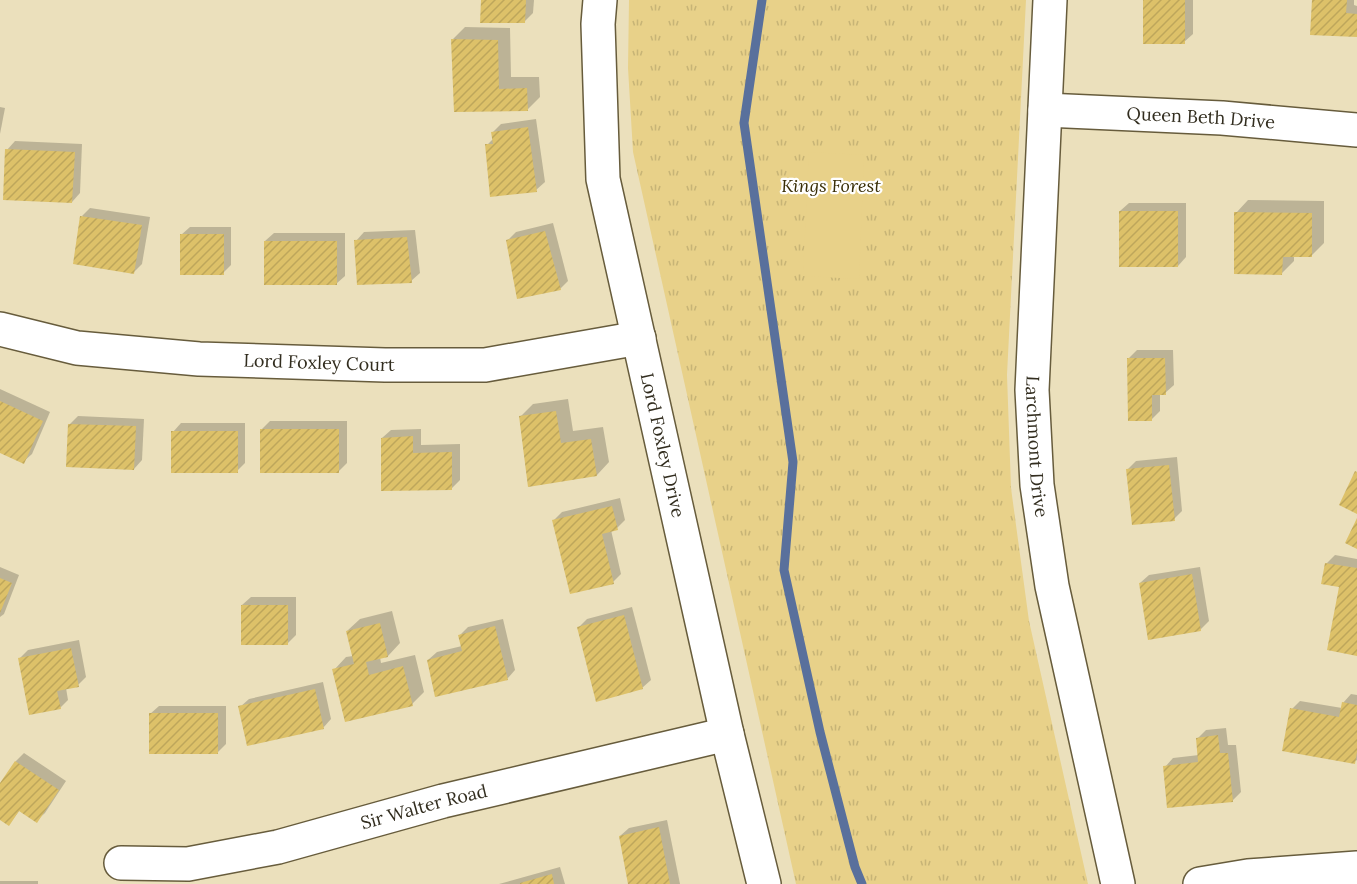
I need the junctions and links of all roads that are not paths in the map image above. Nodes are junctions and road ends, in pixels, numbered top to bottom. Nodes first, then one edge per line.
1 (600, 0) edge
2 (1050, 0) edge
3 (1045, 110) junction
4 (1357, 130) edge
5 (0, 329) edge
6 (639, 338) junction
7 (727, 734) junction
8 (121, 863) dead end
9 (1357, 868) edge
10 (764, 884) edge
11 (1118, 884) edge
12 (1200, 884) edge

1 - 6 street, Lord Foxley Drive
2 - 3 street, Larchmont Drive
3 - 4 street, Queen Beth Drive
3 - 11 street, Larchmont Drive
5 - 6 street, Lord Foxley Court
6 - 7 street, Lord Foxley Drive
7 - 8 street, Sir Walter Road
7 - 10 street, Lord Foxley Drive
9 - 12 street

